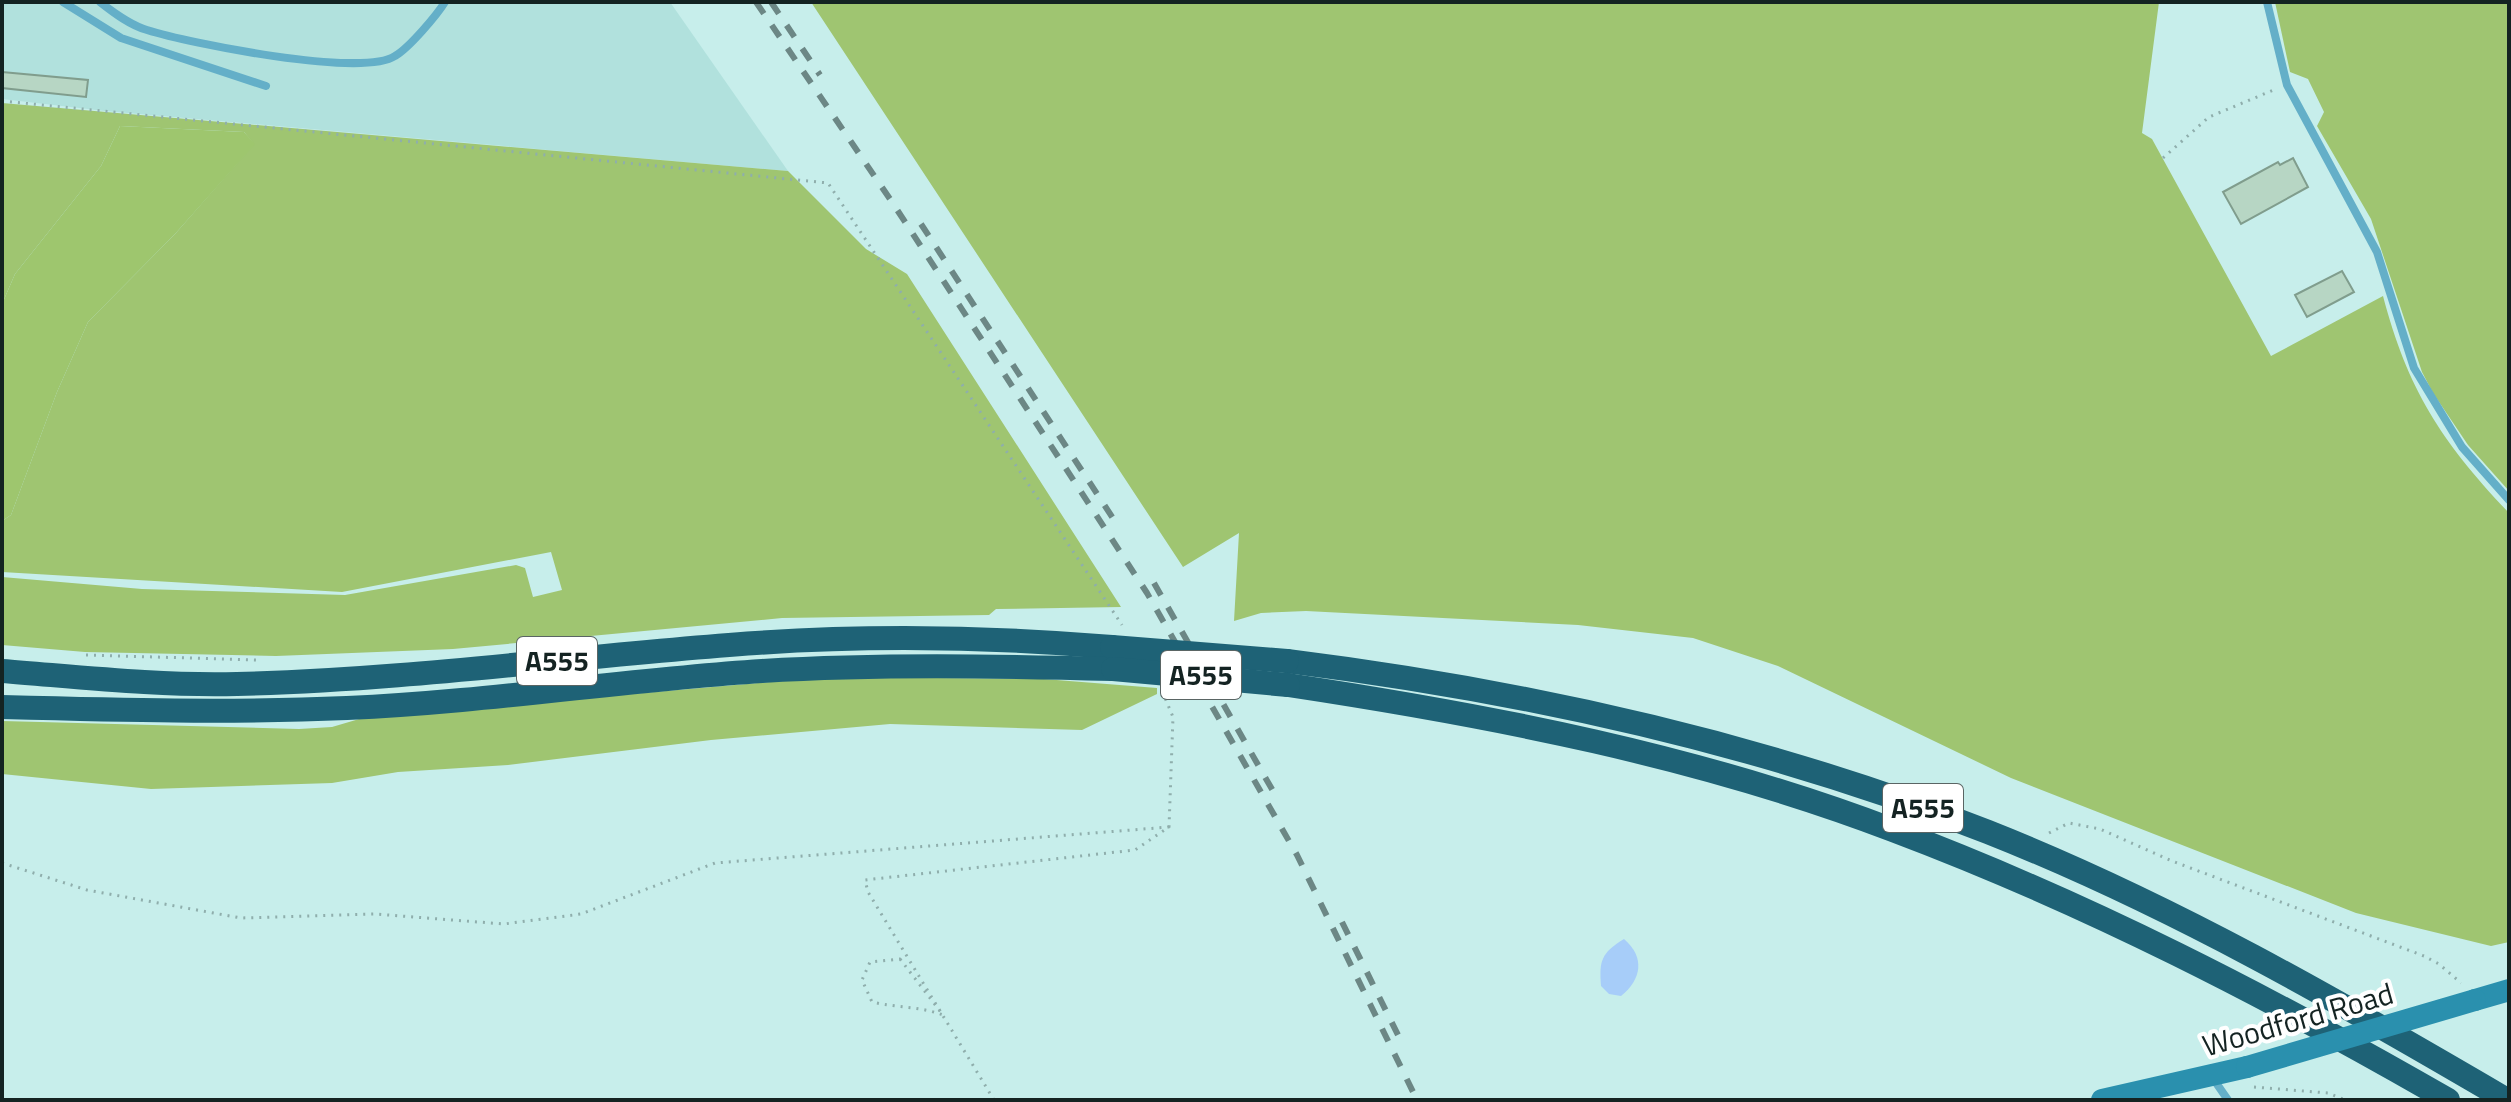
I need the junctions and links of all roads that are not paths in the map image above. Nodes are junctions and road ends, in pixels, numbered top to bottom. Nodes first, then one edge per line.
1 (63, 2) edge
2 (100, 2) edge
3 (445, 2) edge
4 (2267, 2) edge
5 (266, 86) dead end
6 (2509, 500) edge
7 (1112, 658) junction
8 (2, 671) edge
9 (1288, 673) junction
10 (2, 707) edge
11 (2509, 990) edge
12 (2212, 1076) junction
13 (2102, 1100) edge
14 (2228, 1100) edge
15 (2448, 1100) edge
16 (2507, 1100) edge

1 - 5 lane
2 - 3 lane
4 - 6 lane
7 - 8 highway, A555
7 - 9 highway, A555, bridge
7 - 10 highway, A555
9 - 15 highway, A555
9 - 16 highway, A555
11 - 12 street, Woodford Road, bridge
12 - 13 street, Woodford Road
12 - 14 lane

